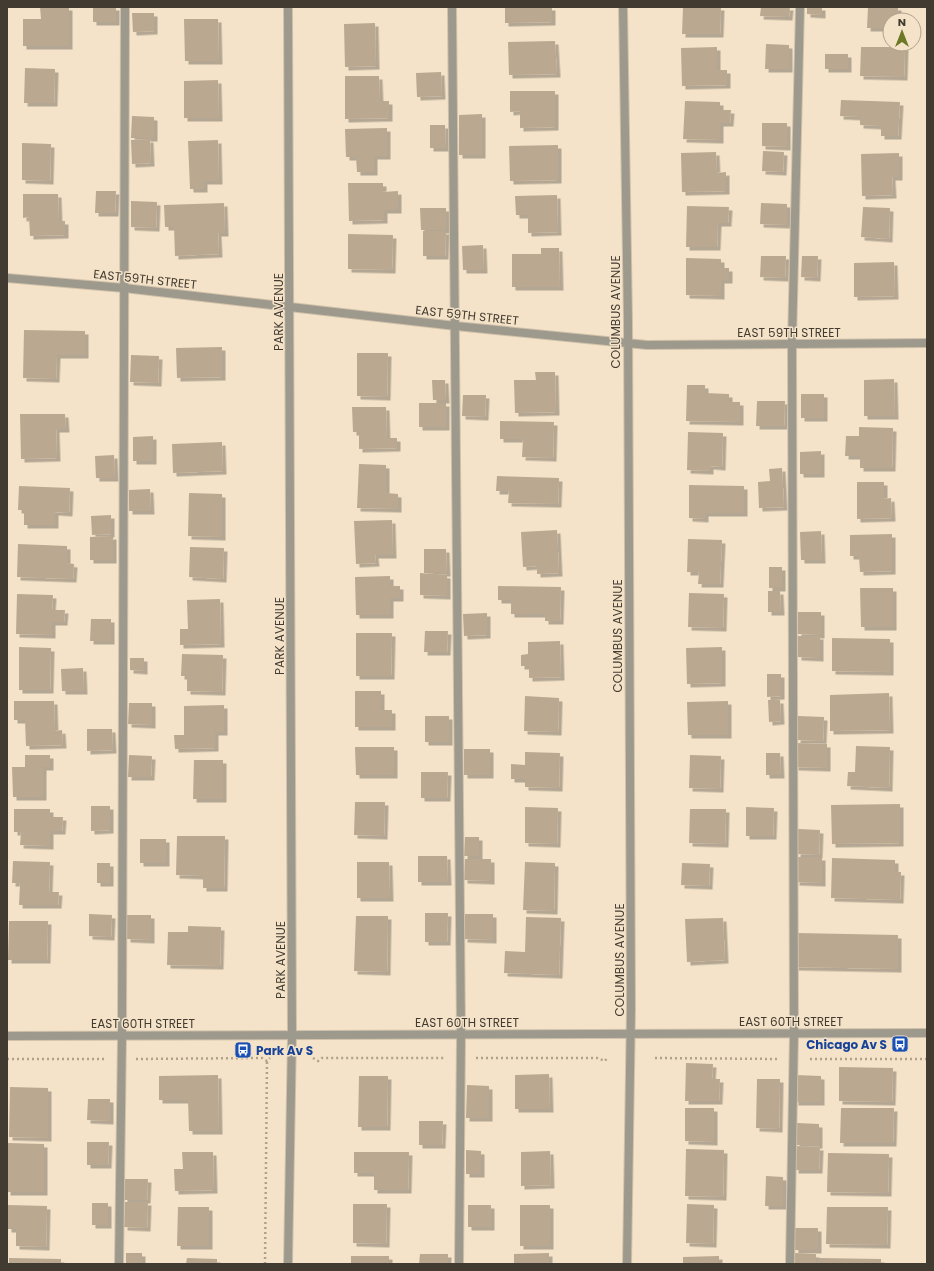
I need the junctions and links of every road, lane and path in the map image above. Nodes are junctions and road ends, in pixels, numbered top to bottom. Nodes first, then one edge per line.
1 (125, 7) edge
2 (288, 7) edge
3 (452, 7) edge
4 (623, 7) edge
5 (800, 7) edge
6 (7, 278) edge
7 (124, 288) junction
8 (290, 308) junction
9 (456, 326) junction
10 (628, 343) junction
11 (792, 343) junction
12 (927, 343) edge
13 (794, 1033) junction
14 (927, 1033) edge
15 (461, 1034) junction
16 (631, 1034) junction
17 (122, 1035) junction
18 (292, 1035) junction
19 (7, 1036) edge
20 (267, 1061) dead end
21 (119, 1264) edge
22 (265, 1264) edge
23 (288, 1264) edge
24 (459, 1264) edge
25 (627, 1264) edge
26 (790, 1264) edge

1 - 7 street
2 - 8 street, PARK AVENUE
3 - 9 street
4 - 10 street, COLUMBUS AVENUE
5 - 11 street
6 - 7 street, EAST 59TH STREET
7 - 8 street, EAST 59TH STREET
7 - 17 street
8 - 9 street, EAST 59TH STREET
8 - 18 street, PARK AVENUE
9 - 10 street, EAST 59TH STREET
9 - 15 street
10 - 11 street, EAST 59TH STREET
10 - 16 street, COLUMBUS AVENUE
11 - 12 street, EAST 59TH STREET
11 - 13 street
13 - 14 street, EAST 60TH STREET
13 - 16 street, EAST 60TH STREET
13 - 26 street
15 - 16 street, EAST 60TH STREET
15 - 18 street, EAST 60TH STREET
15 - 24 street
16 - 25 street, COLUMBUS AVENUE
17 - 18 street, EAST 60TH STREET
17 - 19 street, EAST 60TH STREET
17 - 21 street
18 - 23 street, PARK AVENUE
20 - 22 path

